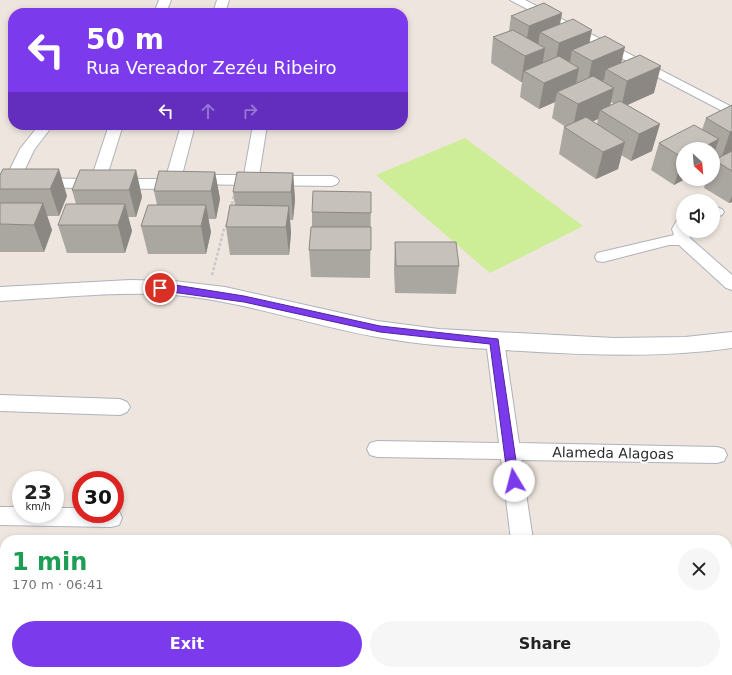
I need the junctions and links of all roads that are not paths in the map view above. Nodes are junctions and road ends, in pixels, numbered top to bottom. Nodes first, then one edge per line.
1 (516, 0) edge
2 (732, 112) edge
3 (42, 130) edge
4 (114, 130) edge
5 (187, 130) edge
6 (259, 130) edge
7 (173, 179) junction
8 (244, 180) junction
9 (332, 181) dead end
10 (6, 182) edge
11 (97, 183) junction
12 (676, 236) edge
13 (689, 238) edge
14 (603, 257) dead end
15 (732, 284) edge
16 (0, 294) edge
17 (732, 340) edge
18 (495, 341) junction
19 (0, 404) edge
20 (120, 407) dead end
21 (377, 449) dead end
22 (509, 451) junction
23 (717, 455) dead end
24 (0, 516) edge
25 (72, 517) edge
26 (521, 535) edge

1 - 2 street
3 - 10 street
4 - 11 street
5 - 7 street
6 - 8 street
7 - 8 street
7 - 11 street
8 - 9 street
10 - 11 street
12 - 14 street
13 - 15 street
16 - 18 main road
17 - 18 main road
18 - 22 street
19 - 20 street
21 - 22 street, Alameda Alagoas
22 - 23 street, Alameda Alagoas
22 - 26 street
24 - 25 street

